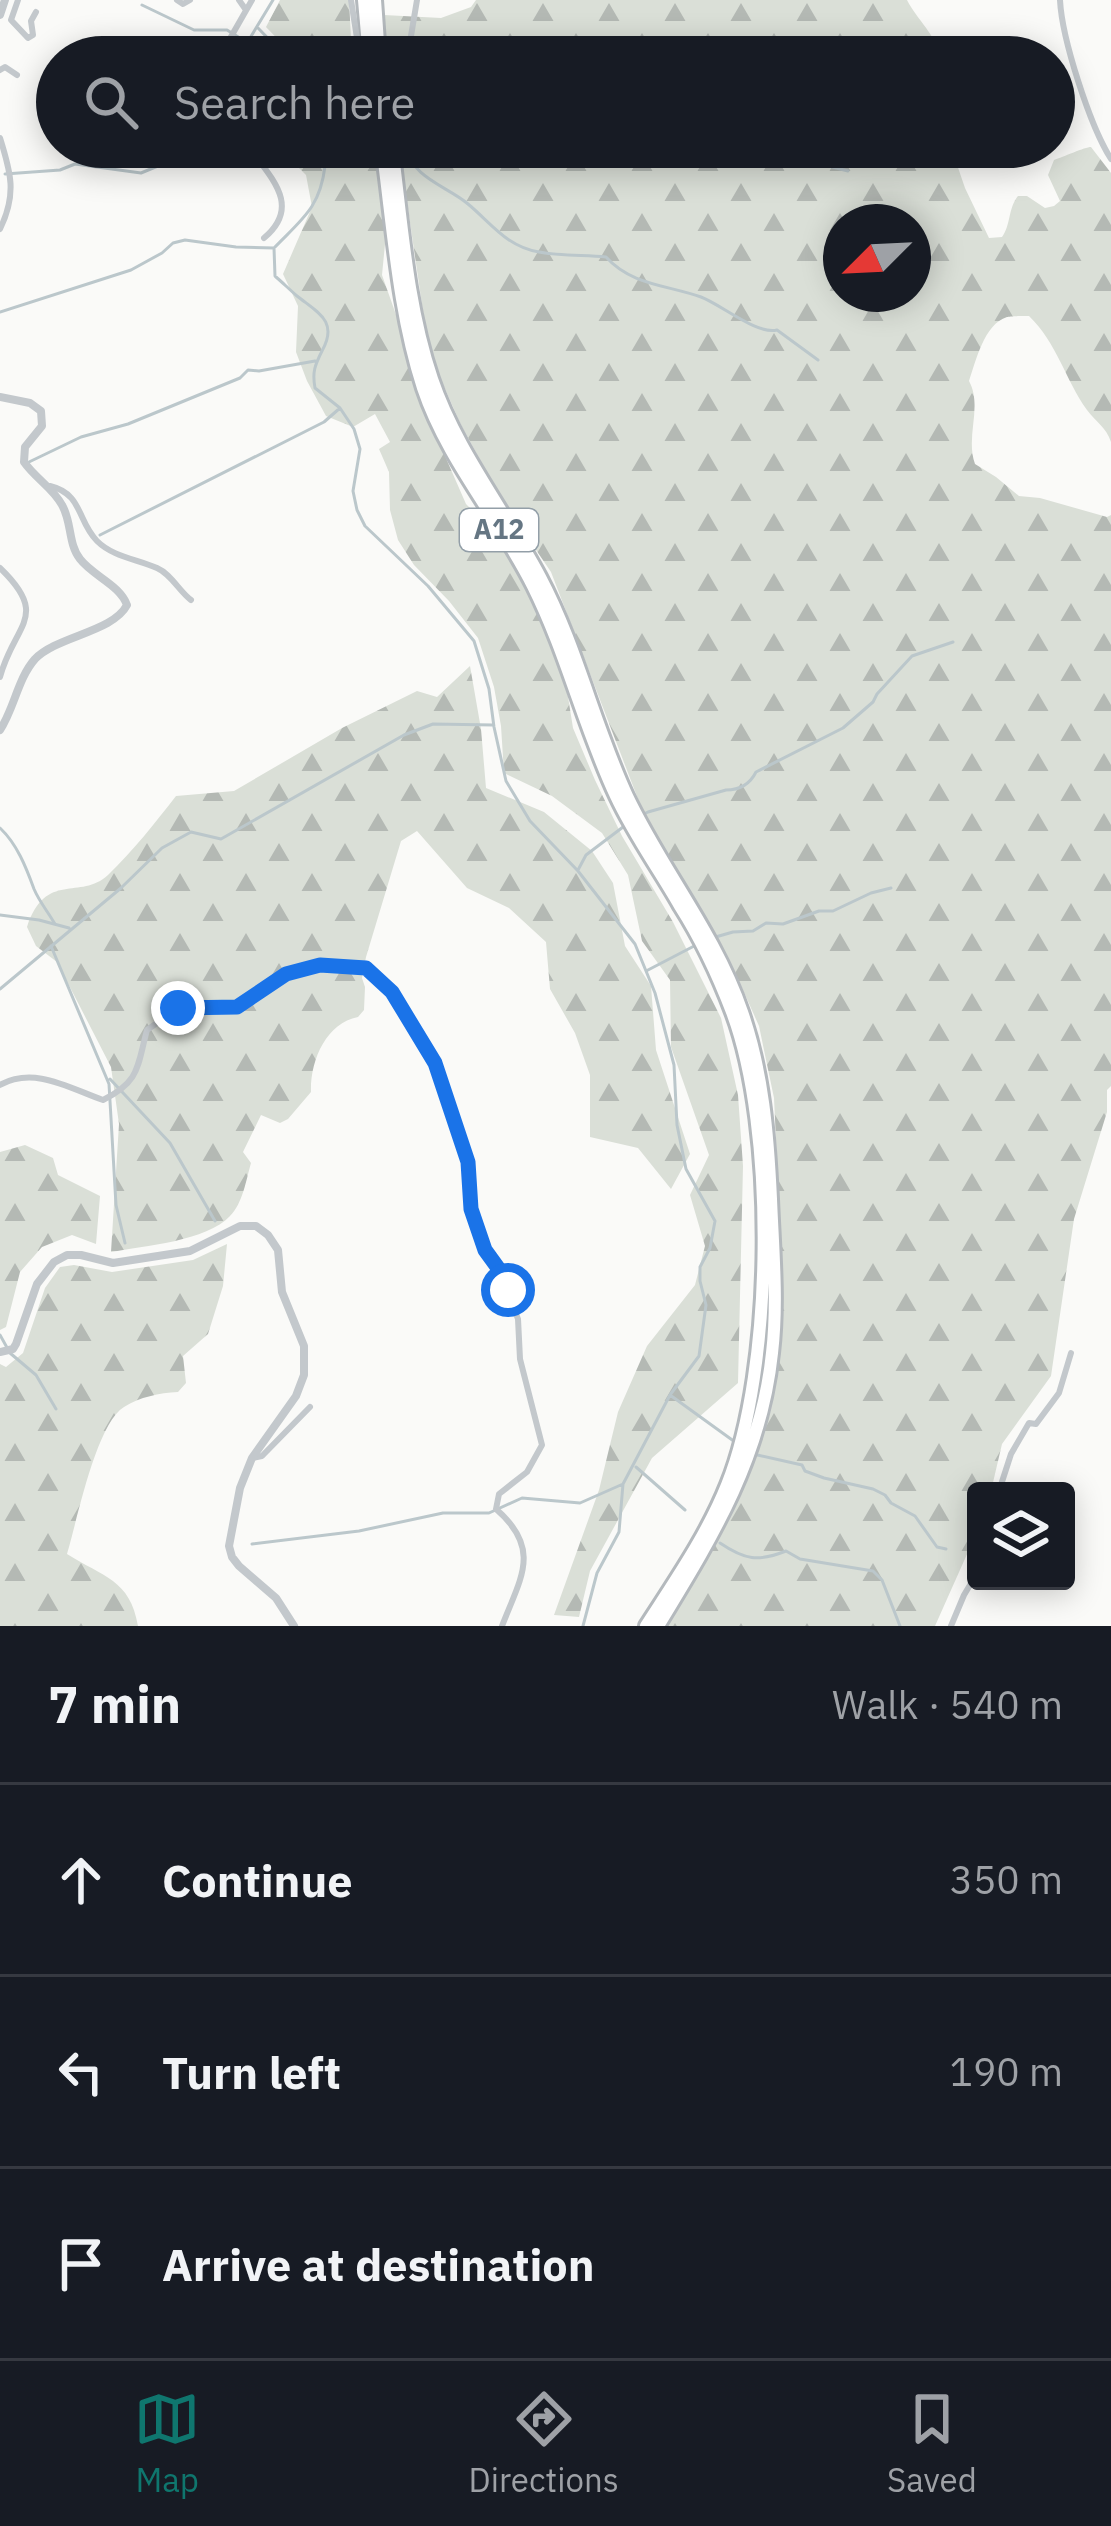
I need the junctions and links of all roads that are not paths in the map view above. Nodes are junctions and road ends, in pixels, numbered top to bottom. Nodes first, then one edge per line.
1 (5, 0) edge
2 (18, 0) edge
3 (177, 0) edge
4 (190, 0) edge
5 (239, 0) edge
6 (252, 0) edge
7 (351, 0) edge
8 (364, 0) edge
9 (375, 0) edge
10 (417, 0) edge
11 (1060, 0) edge
12 (246, 10) junction
13 (36, 12) dead end
14 (0, 16) edge
15 (231, 36) edge
16 (364, 36) edge
17 (368, 36) edge
18 (372, 36) edge
19 (411, 36) edge
20 (1066, 36) edge
21 (1075, 66) edge
22 (0, 70) edge
23 (16, 75) dead end
24 (0, 138) edge
25 (1111, 159) edge
26 (264, 168) edge
27 (386, 168) edge
28 (394, 168) edge
29 (0, 229) edge
30 (264, 238) dead end
31 (401, 252) junction
32 (0, 397) edge
33 (46, 485) junction
34 (0, 568) edge
35 (191, 601) dead end
36 (0, 677) edge
37 (0, 730) edge
38 (0, 1085) edge
39 (768, 1236) junction
40 (0, 1352) edge
41 (1071, 1353) dead end
42 (310, 1407) dead end
43 (252, 1458) junction
44 (1002, 1482) edge
45 (967, 1589) edge
46 (294, 1626) edge
47 (502, 1626) edge
48 (646, 1626) edge
49 (658, 1626) edge
50 (951, 1626) edge

1 - 14 street
2 - 13 street
3 - 4 street
5 - 12 street
6 - 12 street
7 - 16 street
8 - 17 highway
9 - 18 highway
10 - 19 street
11 - 20 street
12 - 15 street
21 - 25 street
22 - 23 street
24 - 29 street
26 - 30 street
27 - 31 highway, A12
28 - 31 highway, A12
31 - 39 highway, A12
32 - 33 street
33 - 35 street
33 - 37 street
34 - 36 street
38 - 47 street
39 - 48 highway, A12
39 - 49 highway, A12
40 - 43 street
41 - 44 street
42 - 43 street
43 - 46 street
45 - 50 street

